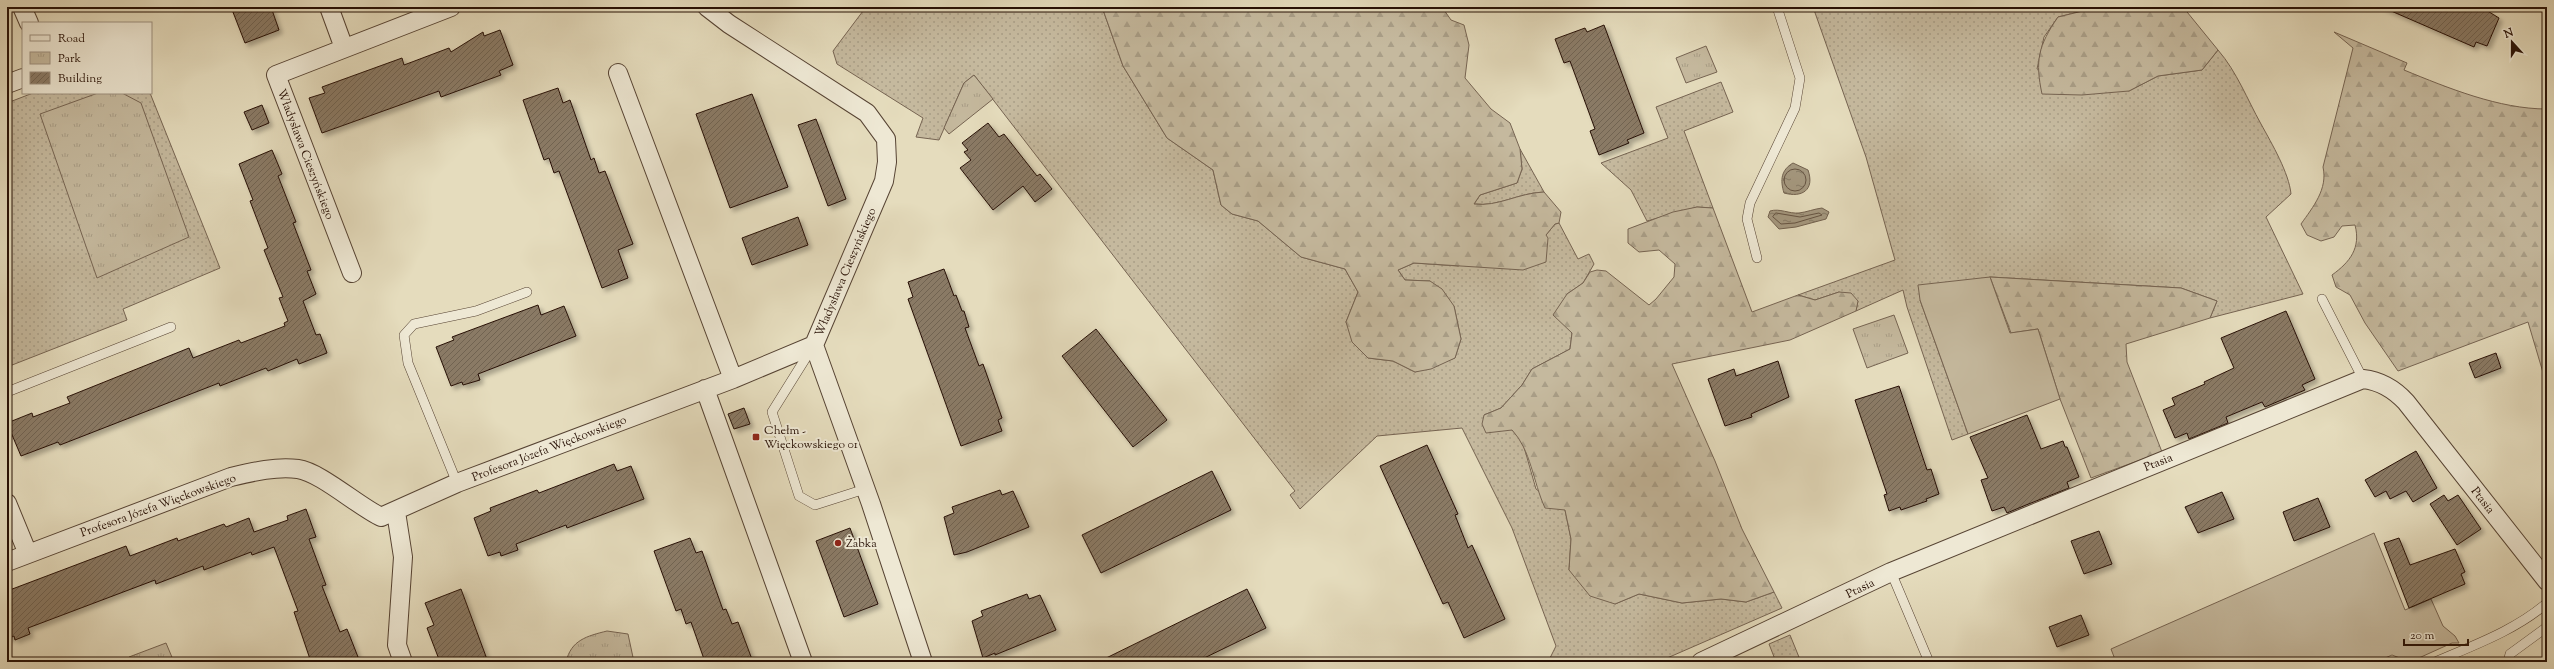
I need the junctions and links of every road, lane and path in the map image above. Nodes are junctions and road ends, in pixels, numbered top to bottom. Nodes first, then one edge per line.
1 (22, 7) edge
2 (329, 7) edge
3 (451, 7) edge
4 (707, 7) edge
5 (1777, 7) edge
6 (29, 22) edge
7 (344, 48) junction
8 (618, 73) dead end
9 (22, 78) edge
10 (7, 84) edge
11 (1757, 258) dead end
12 (352, 274) dead end
13 (527, 292) dead end
14 (2322, 299) dead end
15 (171, 327) dead end
16 (814, 345) junction
17 (733, 379) junction
18 (2363, 379) junction
19 (705, 389) junction
20 (7, 392) edge
21 (457, 483) junction
22 (865, 489) junction
23 (7, 503) edge
24 (396, 512) junction
25 (28, 554) junction
26 (7, 562) edge
27 (1891, 572) junction
28 (2547, 581) edge
29 (2547, 603) edge
30 (2547, 627) edge
31 (403, 662) edge
32 (803, 662) edge
33 (923, 662) edge
34 (1701, 662) edge
35 (1929, 662) edge
36 (2435, 662) edge
37 (2508, 662) edge

1 - 6 street
2 - 7 street
3 - 7 street
4 - 16 street, Władysława Cieszyńskiego
5 - 11 lane
7 - 12 street, Władysława Cieszyńskiego
8 - 17 street
9 - 10 street
13 - 21 lane
14 - 18 lane
15 - 20 lane
16 - 17 street, Profesora Józefa Więckowskiego
16 - 22 street, Władysława Cieszyńskiego
16 - 22 lane
17 - 19 street, Profesora Józefa Więckowskiego
18 - 27 street, Ptasia
18 - 28 street, Ptasia
19 - 21 street, Profesora Józefa Więckowskiego
19 - 32 street
21 - 24 street, Profesora Józefa Więckowskiego
22 - 33 street, Władysława Cieszyńskiego
23 - 25 street
24 - 25 street, Profesora Józefa Więckowskiego
24 - 31 street
25 - 26 street, Profesora Józefa Więckowskiego
27 - 34 street, Ptasia
27 - 35 lane
29 - 36 lane
30 - 37 lane

